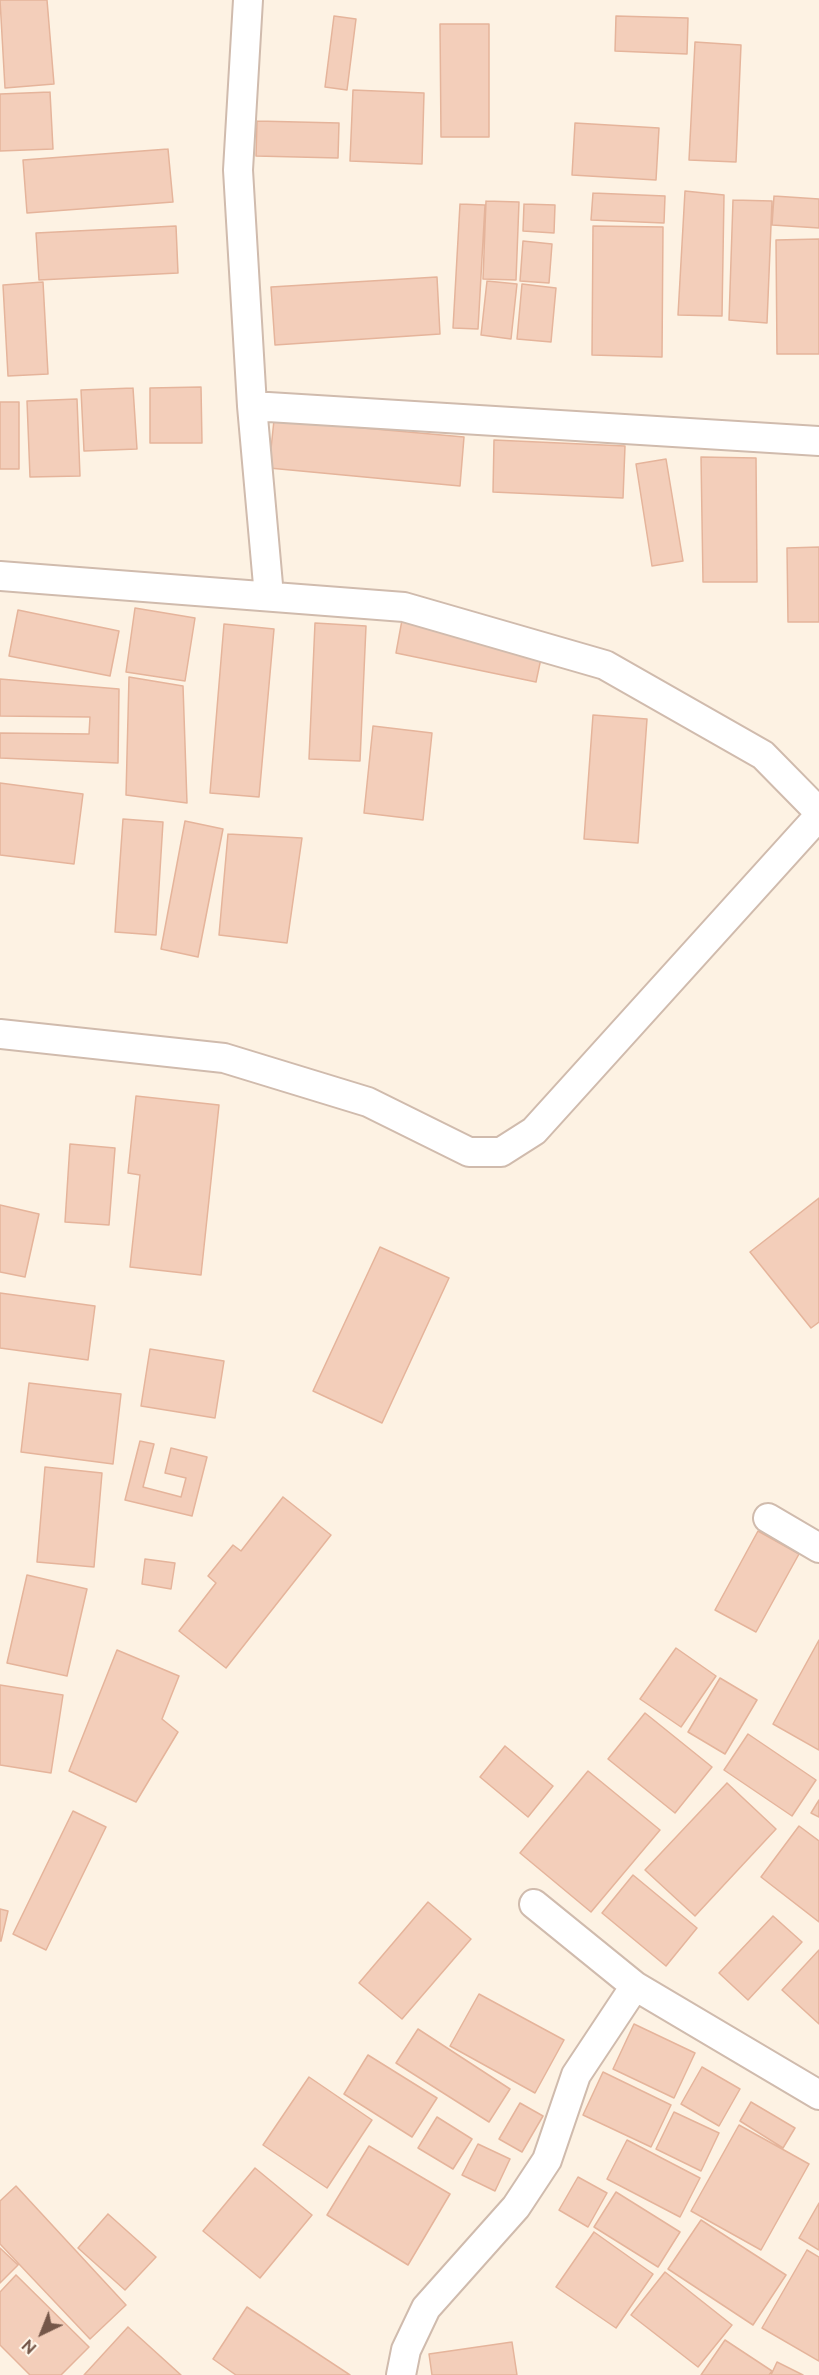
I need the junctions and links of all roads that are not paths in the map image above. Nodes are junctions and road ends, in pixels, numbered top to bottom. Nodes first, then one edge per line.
1 (248, 0) edge
2 (252, 406) junction
3 (819, 441) edge
4 (0, 576) edge
5 (269, 596) junction
6 (819, 814) edge
7 (0, 1034) edge
8 (768, 1518) dead end
9 (819, 1548) edge
10 (534, 1904) dead end
11 (635, 1986) junction
12 (819, 2095) edge
13 (401, 2375) edge

1 - 2 street
2 - 3 street
2 - 5 street
4 - 5 street
5 - 6 street
6 - 7 street
8 - 9 street
10 - 11 street
11 - 12 street
11 - 13 street

